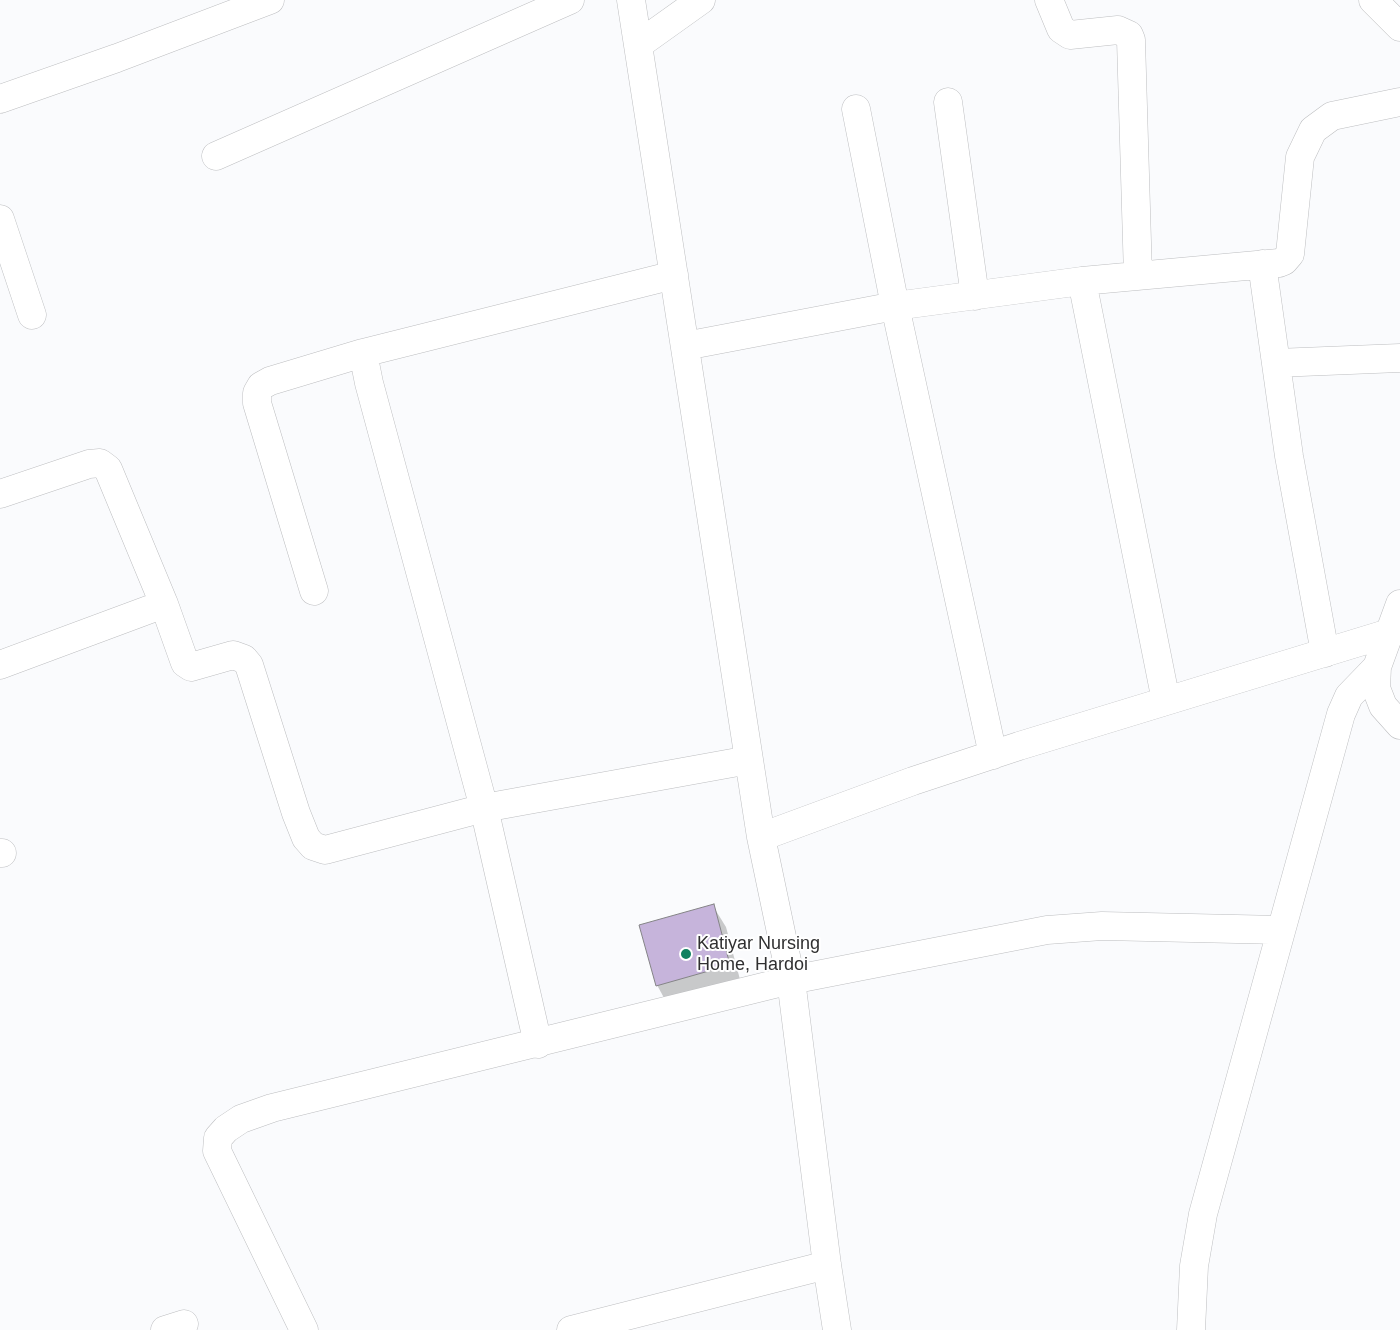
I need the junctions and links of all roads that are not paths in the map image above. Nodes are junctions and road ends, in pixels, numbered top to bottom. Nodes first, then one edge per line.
1 (270, 0) edge
2 (570, 0) edge
3 (631, 0) edge
4 (702, 0) edge
5 (1049, 0) edge
6 (1373, 0) edge
7 (1400, 27) edge
8 (638, 46) junction
9 (0, 100) edge
10 (948, 102) dead end
11 (1400, 102) edge
12 (856, 109) dead end
13 (216, 156) dead end
14 (0, 219) edge
15 (1262, 264) junction
16 (674, 275) junction
17 (1138, 276) junction
18 (1082, 281) junction
19 (975, 296) junction
20 (895, 306) junction
21 (32, 315) dead end
22 (685, 346) junction
23 (363, 353) junction
24 (1400, 358) edge
25 (1276, 363) junction
26 (0, 494) edge
27 (314, 591) dead end
28 (164, 604) junction
29 (1400, 604) edge
30 (1389, 633) junction
31 (1326, 653) junction
32 (0, 665) edge
33 (1376, 667) junction
34 (1166, 701) junction
35 (1400, 725) edge
36 (992, 755) junction
37 (749, 760) junction
38 (484, 808) junction
39 (761, 837) junction
40 (1282, 930) junction
41 (791, 980) junction
42 (538, 1044) junction
43 (827, 1265) junction
44 (304, 1330) edge
45 (571, 1330) edge
46 (838, 1330) edge
47 (1191, 1330) edge

1 - 9 street
2 - 13 street
3 - 8 street
4 - 8 street
5 - 17 street
6 - 7 street
8 - 16 street
10 - 19 street
11 - 15 street
12 - 20 street
14 - 21 street
15 - 17 street
15 - 25 street
16 - 22 street
16 - 23 street
17 - 18 street
18 - 19 street
18 - 34 street
19 - 20 street
20 - 22 street
20 - 36 street
22 - 37 street
23 - 27 street
23 - 38 street
24 - 25 street
25 - 31 street
26 - 28 street
28 - 32 street
28 - 38 street
29 - 30 street
30 - 31 street
30 - 33 street
31 - 34 street
33 - 35 street
33 - 40 street
34 - 36 street
36 - 39 street
37 - 38 street
37 - 39 street
38 - 42 street
39 - 41 street
40 - 41 street
40 - 47 street
41 - 42 street
41 - 43 street
42 - 44 street
43 - 45 street
43 - 46 street

